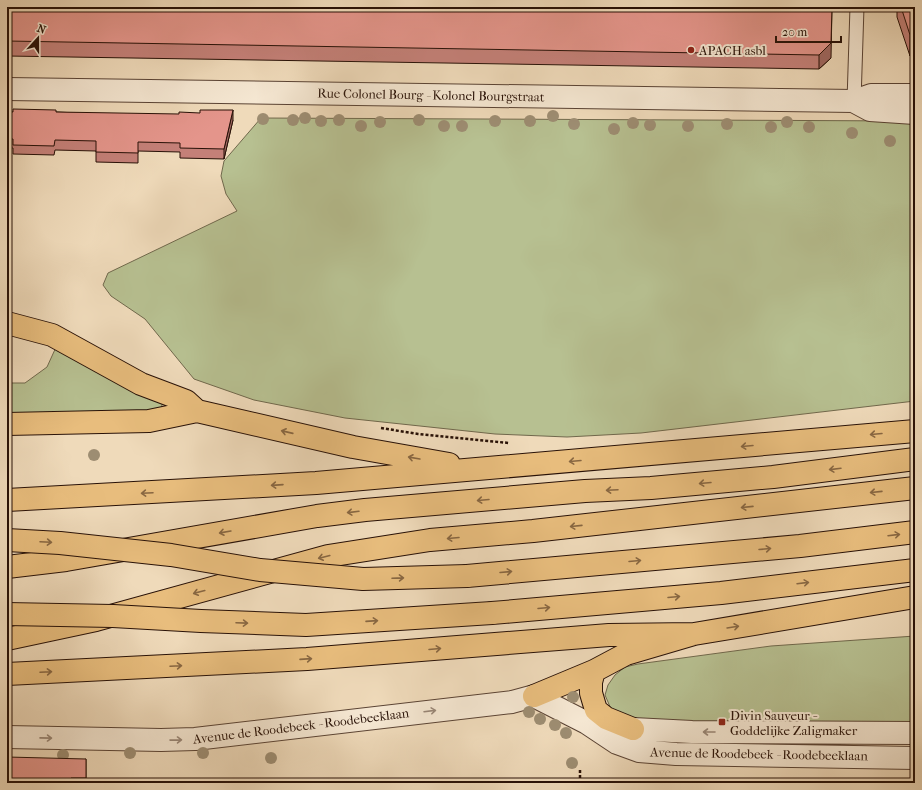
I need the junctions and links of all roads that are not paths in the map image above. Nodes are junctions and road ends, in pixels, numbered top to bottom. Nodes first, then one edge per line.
1 (857, 7) edge
2 (7, 89) edge
3 (915, 95) edge
4 (854, 101) junction
5 (915, 113) edge
6 (7, 323) edge
7 (196, 411) junction
8 (7, 424) edge
9 (915, 431) edge
10 (915, 459) edge
11 (480, 469) junction
12 (915, 488) edge
13 (7, 500) edge
14 (915, 532) edge
15 (7, 540) edge
16 (7, 567) edge
17 (915, 570) edge
18 (915, 597) edge
19 (7, 614) edge
20 (694, 634) junction
21 (7, 639) edge
22 (594, 671) junction
23 (7, 674) edge
24 (534, 696) junction
25 (588, 723) junction
26 (633, 729) junction
27 (915, 733) edge
28 (7, 737) edge
29 (915, 758) edge

1 - 4 lane
2 - 4 street, Rue Colonel Bourg - Kolonel Bourgstraat
3 - 4 street, Rue Colonel Bourg - Kolonel Bourgstraat
4 - 5 street, Rue Colonel Bourg - Kolonel Bourgstraat
6 - 7 highway
7 - 8 highway
11 -> 7 highway
9 -> 11 highway
10 -> 16 highway
11 -> 13 highway
12 -> 21 highway
15 -> 14 highway, bridge
19 -> 17 highway, bridge
20 -> 18 highway
20 - 22 highway
23 -> 20 highway
22 - 24 highway
22 - 26 highway
24 - 25 street, Avenue de Roodebeek - Roodebeeklaan
28 -> 24 street, Avenue de Roodebeek - Roodebeeklaan
25 - 26 street, Avenue de Roodebeek - Roodebeeklaan
25 - 29 street, Avenue de Roodebeek - Roodebeeklaan
27 -> 26 street, Avenue de Roodebeek - Roodebeeklaan

